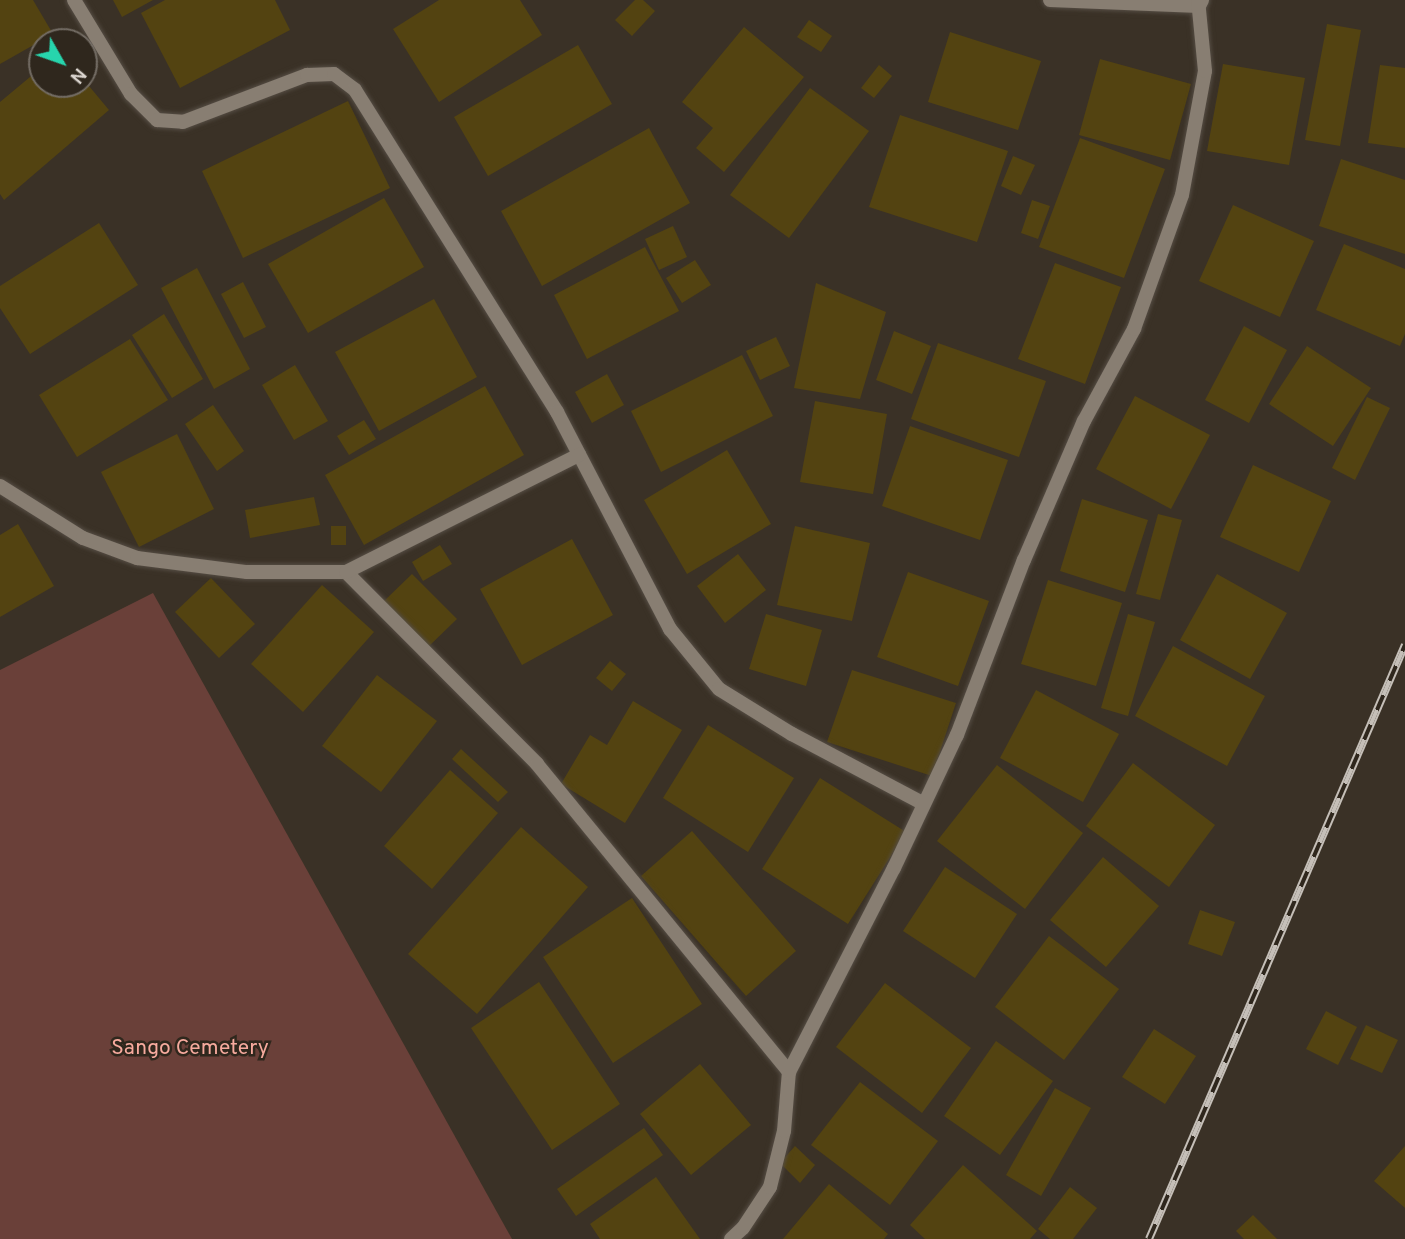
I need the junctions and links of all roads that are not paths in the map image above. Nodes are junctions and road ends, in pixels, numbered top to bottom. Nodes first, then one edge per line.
1 (74, 0) edge
2 (1050, 0) edge
3 (1200, 2) edge
4 (579, 455) junction
5 (0, 486) edge
6 (346, 572) junction
7 (924, 804) junction
8 (789, 1072) junction
9 (731, 1239) edge

1 - 4 street
2 - 3 street
3 - 7 street
4 - 6 street
4 - 7 street
5 - 6 street
6 - 8 street
7 - 8 street
8 - 9 street

